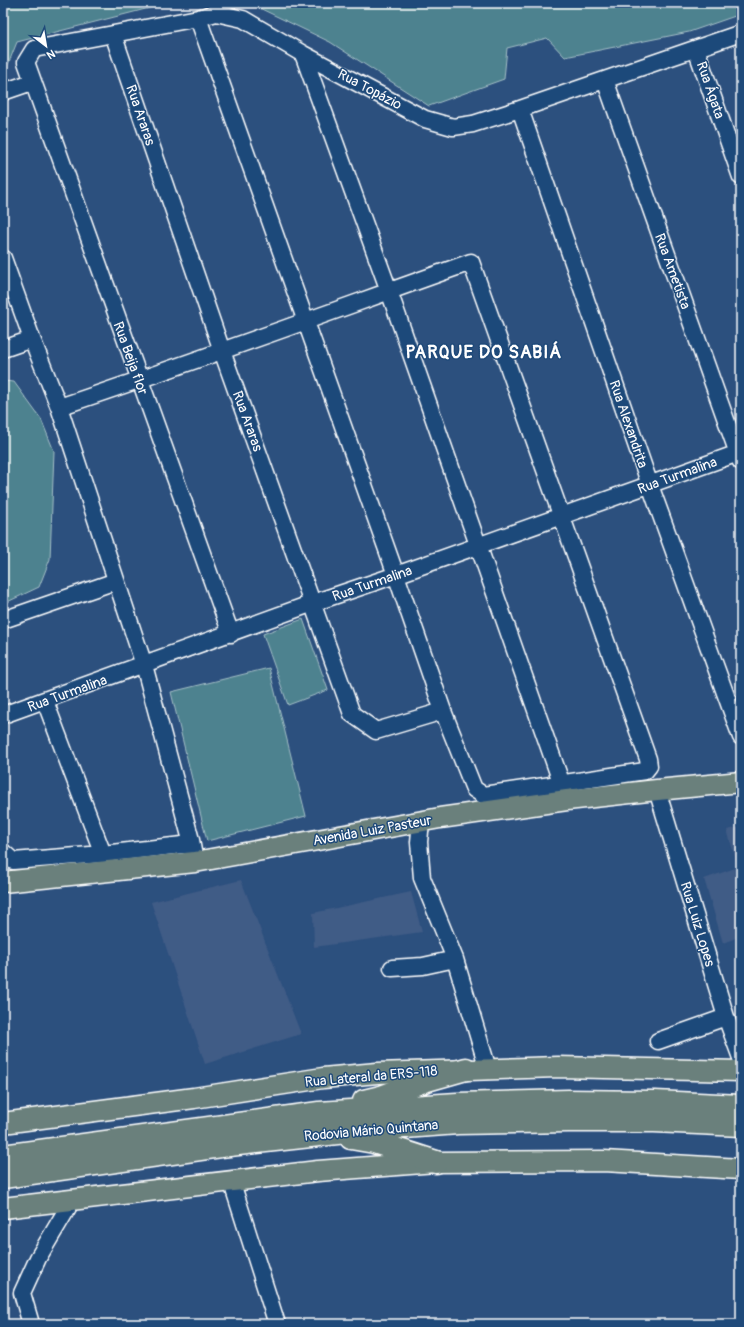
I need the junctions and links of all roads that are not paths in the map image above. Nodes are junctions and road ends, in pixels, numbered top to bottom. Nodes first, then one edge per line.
1 (198, 18) junction
2 (741, 33) edge
3 (113, 34) junction
4 (696, 49) junction
5 (303, 54) junction
6 (605, 80) junction
7 (32, 82) junction
8 (3, 92) edge
9 (520, 110) junction
10 (741, 177) edge
11 (3, 258) edge
12 (389, 291) junction
13 (306, 321) junction
14 (32, 339) junction
15 (3, 349) edge
16 (222, 351) junction
17 (139, 381) junction
18 (58, 407) junction
19 (740, 456) edge
20 (650, 485) junction
21 (561, 516) junction
22 (479, 545) junction
23 (396, 575) junction
24 (116, 581) junction
25 (313, 603) junction
26 (3, 620) edge
27 (231, 634) junction
28 (144, 665) junction
29 (45, 701) junction
30 (443, 711) junction
31 (3, 715) edge
32 (741, 737) edge
33 (741, 782) edge
34 (658, 790) junction
35 (565, 792) junction
36 (421, 821) junction
37 (3, 852) edge
38 (193, 853) junction
39 (103, 854) junction
40 (3, 882) edge
41 (454, 959) junction
42 (392, 968) dead end
43 (726, 1017) junction
44 (658, 1041) dead end
45 (741, 1058) edge
46 (466, 1069) junction
47 (488, 1069) junction
48 (741, 1071) edge
49 (741, 1106) edge
50 (3, 1123) edge
51 (320, 1124) junction
52 (741, 1125) edge
53 (3, 1156) edge
54 (436, 1162) junction
55 (741, 1169) edge
56 (3, 1177) edge
57 (231, 1180) junction
58 (73, 1199) junction
59 (3, 1208) edge
60 (31, 1324) edge
61 (277, 1324) edge

1 - 3 street, Rua Topázio
1 - 5 street, Rua Topázio
1 - 13 street
2 - 4 street, Rua Topázio
3 - 7 street, Rua Topázio
3 - 16 street, Rua Araras
4 - 6 street, Rua Topázio
4 - 10 street, Rua Ágata
5 - 9 street, Rua Topázio
5 - 12 street
6 - 9 street, Rua Topázio
6 - 19 street, Rua Ametista
7 - 8 street
7 - 17 street, Rua Beija flor
9 - 20 street, Rua Alexandrita
11 - 14 street
12 - 13 street
12 - 21 street
12 - 22 street
13 - 16 street
13 - 23 street
14 - 15 street
14 - 18 street
16 - 17 street
16 - 25 street, Rua Araras
17 - 18 street
17 - 27 street, Rua Beija flor
18 - 24 street
19 - 20 street, Rua Turmalina
20 - 21 street, Rua Turmalina
20 - 32 street, Rua Alexandrita
21 - 22 street, Rua Turmalina
21 - 35 street
22 - 23 street, Rua Turmalina
22 - 35 street
23 - 25 street, Rua Turmalina
23 - 30 street
24 - 26 street
24 - 28 street
25 - 27 street, Rua Turmalina
25 - 30 street, Rua Araras
27 - 28 street, Rua Turmalina
28 - 29 street, Rua Turmalina
28 - 38 street
29 - 31 street, Rua Turmalina
29 - 39 street
30 - 35 street
33 - 34 main road, Avenida Luiz Pasteur
34 - 35 main road, Avenida Luiz Pasteur
34 - 43 street, Rua Luiz Lopes
35 - 36 main road, Avenida Luiz Pasteur
36 - 38 main road, Avenida Luiz Pasteur
36 - 41 street
37 - 39 street
38 - 39 street
38 - 40 main road, Avenida Luiz Pasteur
41 - 42 street
41 - 47 street
43 - 44 street
43 - 45 street, Rua Luiz Lopes
46 - 47 main road, Rua Lateral da ERS-118
46 - 50 main road, Rua Lateral da ERS-118
46 - 51 highway
47 - 48 main road, Rua Lateral da ERS-118
49 - 51 highway, Rodovia Mário Quintana
51 - 52 highway, Rodovia Mário Quintana
51 - 53 highway, Rodovia Mário Quintana
51 - 54 highway
51 - 56 highway, Rodovia Mário Quintana
54 - 55 main road
54 - 57 main road
57 - 58 main road
57 - 61 street
58 - 59 main road
58 - 60 street

